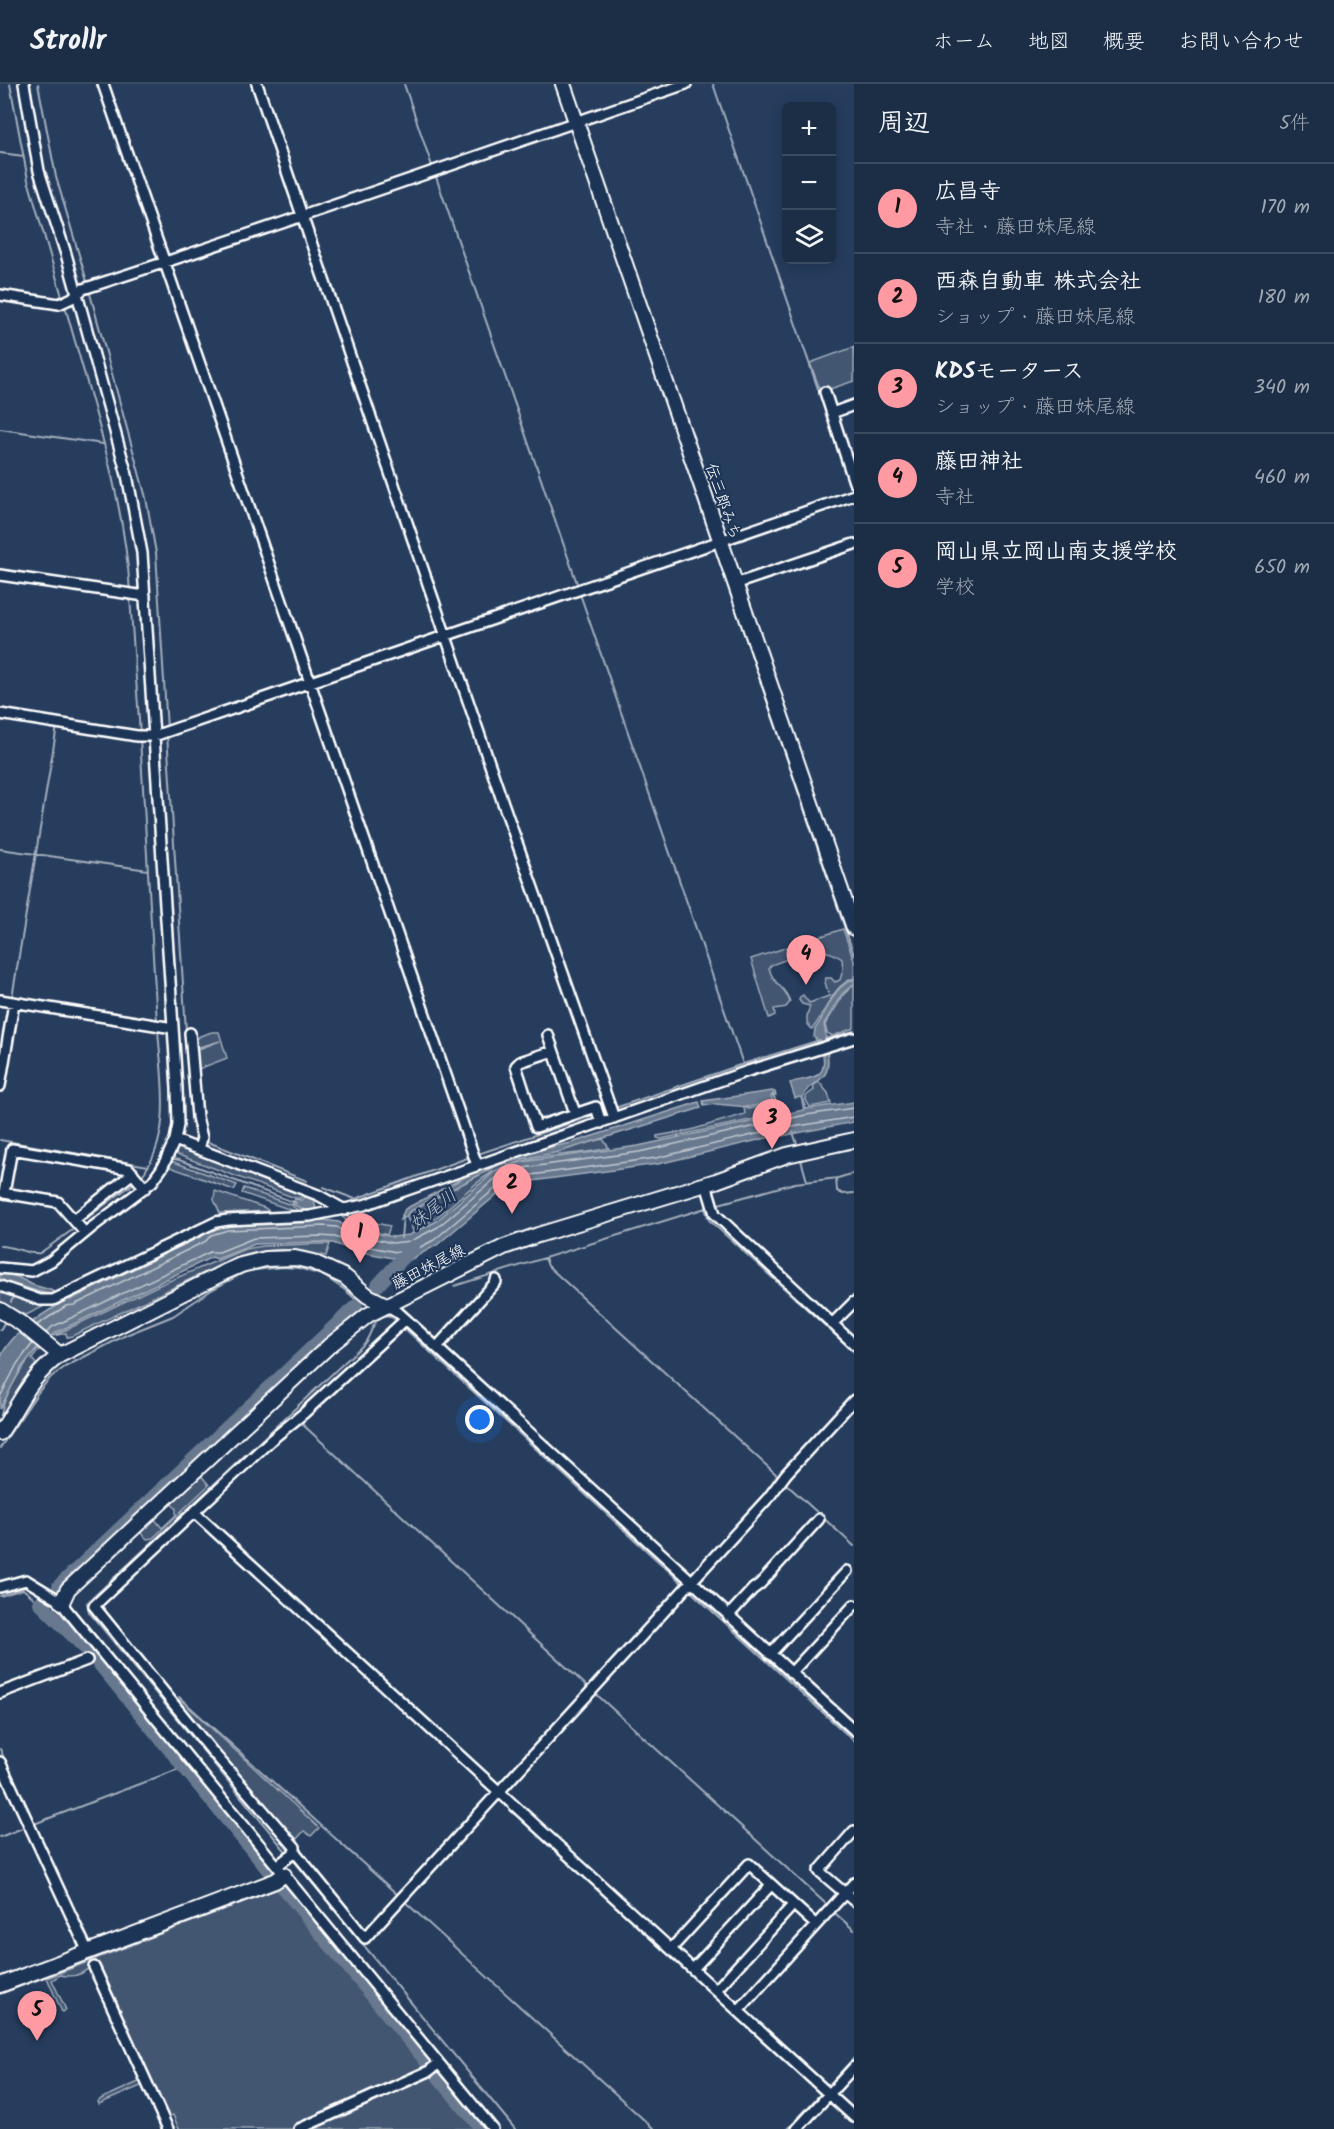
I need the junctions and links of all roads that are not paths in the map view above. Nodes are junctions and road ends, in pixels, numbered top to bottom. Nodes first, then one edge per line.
1 (24, 84) edge
2 (103, 84) edge
3 (256, 84) edge
4 (563, 84) edge
5 (687, 84) edge
6 (572, 124) junction
7 (299, 217) junction
8 (165, 261) junction
9 (77, 294) junction
10 (0, 295) edge
11 (825, 392) dead end
12 (854, 405) edge
13 (832, 412) junction
14 (850, 451) edge
15 (854, 482) edge
16 (853, 495) edge
17 (716, 543) junction
18 (854, 544) edge
19 (0, 575) edge
20 (735, 584) junction
21 (145, 596) junction
22 (443, 637) junction
23 (308, 683) junction
24 (0, 714) edge
25 (162, 734) junction
26 (854, 928) edge
27 (0, 1000) edge
28 (14, 1003) junction
29 (173, 1028) junction
30 (190, 1033) dead end
31 (548, 1035) dead end
32 (854, 1038) edge
33 (553, 1051) junction
34 (0, 1086) edge
35 (612, 1112) junction
36 (575, 1113) junction
37 (599, 1117) junction
38 (175, 1140) junction
39 (854, 1140) edge
40 (200, 1143) junction
41 (475, 1159) junction
42 (138, 1180) junction
43 (706, 1184) junction
44 (345, 1210) junction
45 (79, 1225) junction
46 (0, 1268) edge
47 (496, 1280) dead end
48 (0, 1287) edge
49 (854, 1302) edge
50 (386, 1305) junction
51 (0, 1310) edge
52 (406, 1319) junction
53 (832, 1324) junction
54 (854, 1344) edge
55 (437, 1347) junction
56 (54, 1351) junction
57 (854, 1400) edge
58 (0, 1433) edge
59 (192, 1514) junction
60 (819, 1519) dead end
61 (848, 1571) dead end
62 (688, 1585) junction
63 (0, 1587) edge
64 (62, 1602) junction
65 (854, 1605) edge
66 (728, 1616) junction
67 (770, 1654) junction
68 (87, 1660) dead end
69 (791, 1673) junction
70 (0, 1693) edge
71 (854, 1730) edge
72 (0, 1762) edge
73 (498, 1794) junction
74 (854, 1831) edge
75 (292, 1854) junction
76 (281, 1870) junction
77 (854, 1883) edge
78 (771, 1885) junction
79 (845, 1893) junction
80 (854, 1901) edge
81 (793, 1905) junction
82 (816, 1925) junction
83 (671, 1949) junction
84 (88, 1952) junction
85 (94, 1967) dead end
86 (693, 1969) junction
87 (0, 1985) edge
88 (716, 1990) junction
89 (739, 2010) junction
90 (439, 2063) junction
91 (854, 2067) edge
92 (826, 2091) junction
93 (854, 2117) edge
94 (168, 2129) edge
95 (300, 2129) edge
96 (493, 2129) edge
97 (797, 2129) edge

1 - 9 street
2 - 8 street
3 - 7 street
4 - 6 street, 伝三郎みち
5 - 6 street
6 - 7 street
6 - 17 street, 伝三郎みち
7 - 8 street
7 - 22 street
8 - 9 street
8 - 23 street
9 - 10 street
9 - 21 street
11 - 13 street
12 - 13 street
13 - 14 street
14 - 15 street
16 - 17 street
17 - 20 street, 伝三郎みち
17 - 22 street
18 - 20 street
19 - 21 street
20 - 26 street, 伝三郎みち
21 - 25 street
22 - 23 street
22 - 35 street
23 - 25 street
23 - 41 street
24 - 25 street
25 - 29 street
27 - 28 street
28 - 29 street
28 - 34 street
29 - 38 street
30 - 40 street
31 - 33 street
32 - 35 street
33 - 36 street
33 - 36 street
35 - 37 street
36 - 37 street
37 - 41 street
38 - 40 street
38 - 42 street
39 - 43 street, 藤田妹尾線
40 - 44 street
41 - 44 street
42 - 45 street
42 - 45 street
42 - 45 street
43 - 50 street, 藤田妹尾線
43 - 53 street
44 - 48 street
45 - 46 street
47 - 55 street
49 - 53 street
50 - 52 street
50 - 56 street, 藤田妹尾線
50 - 64 street
51 - 56 street
52 - 55 street
52 - 59 street
53 - 54 street
55 - 62 street
56 - 58 street, 藤田妹尾線
57 - 62 street
59 - 73 street
59 - 75 street
60 - 66 street
61 - 67 street
62 - 66 street
62 - 73 street
63 - 64 street
64 - 76 street
65 - 69 street
66 - 67 street
67 - 69 street
68 - 70 street
69 - 71 street
72 - 84 street
73 - 75 street
73 - 83 street
74 - 79 street
75 - 76 street
76 - 84 street
76 - 90 street
77 - 79 street
78 - 81 street
78 - 83 street
78 - 86 street
79 - 80 street
79 - 82 street
81 - 82 street
81 - 88 street
82 - 89 street
83 - 86 street
84 - 87 street
85 - 94 street
86 - 88 street
88 - 89 street
89 - 92 street
90 - 95 street
90 - 96 street
91 - 92 street
92 - 93 street
92 - 97 street

